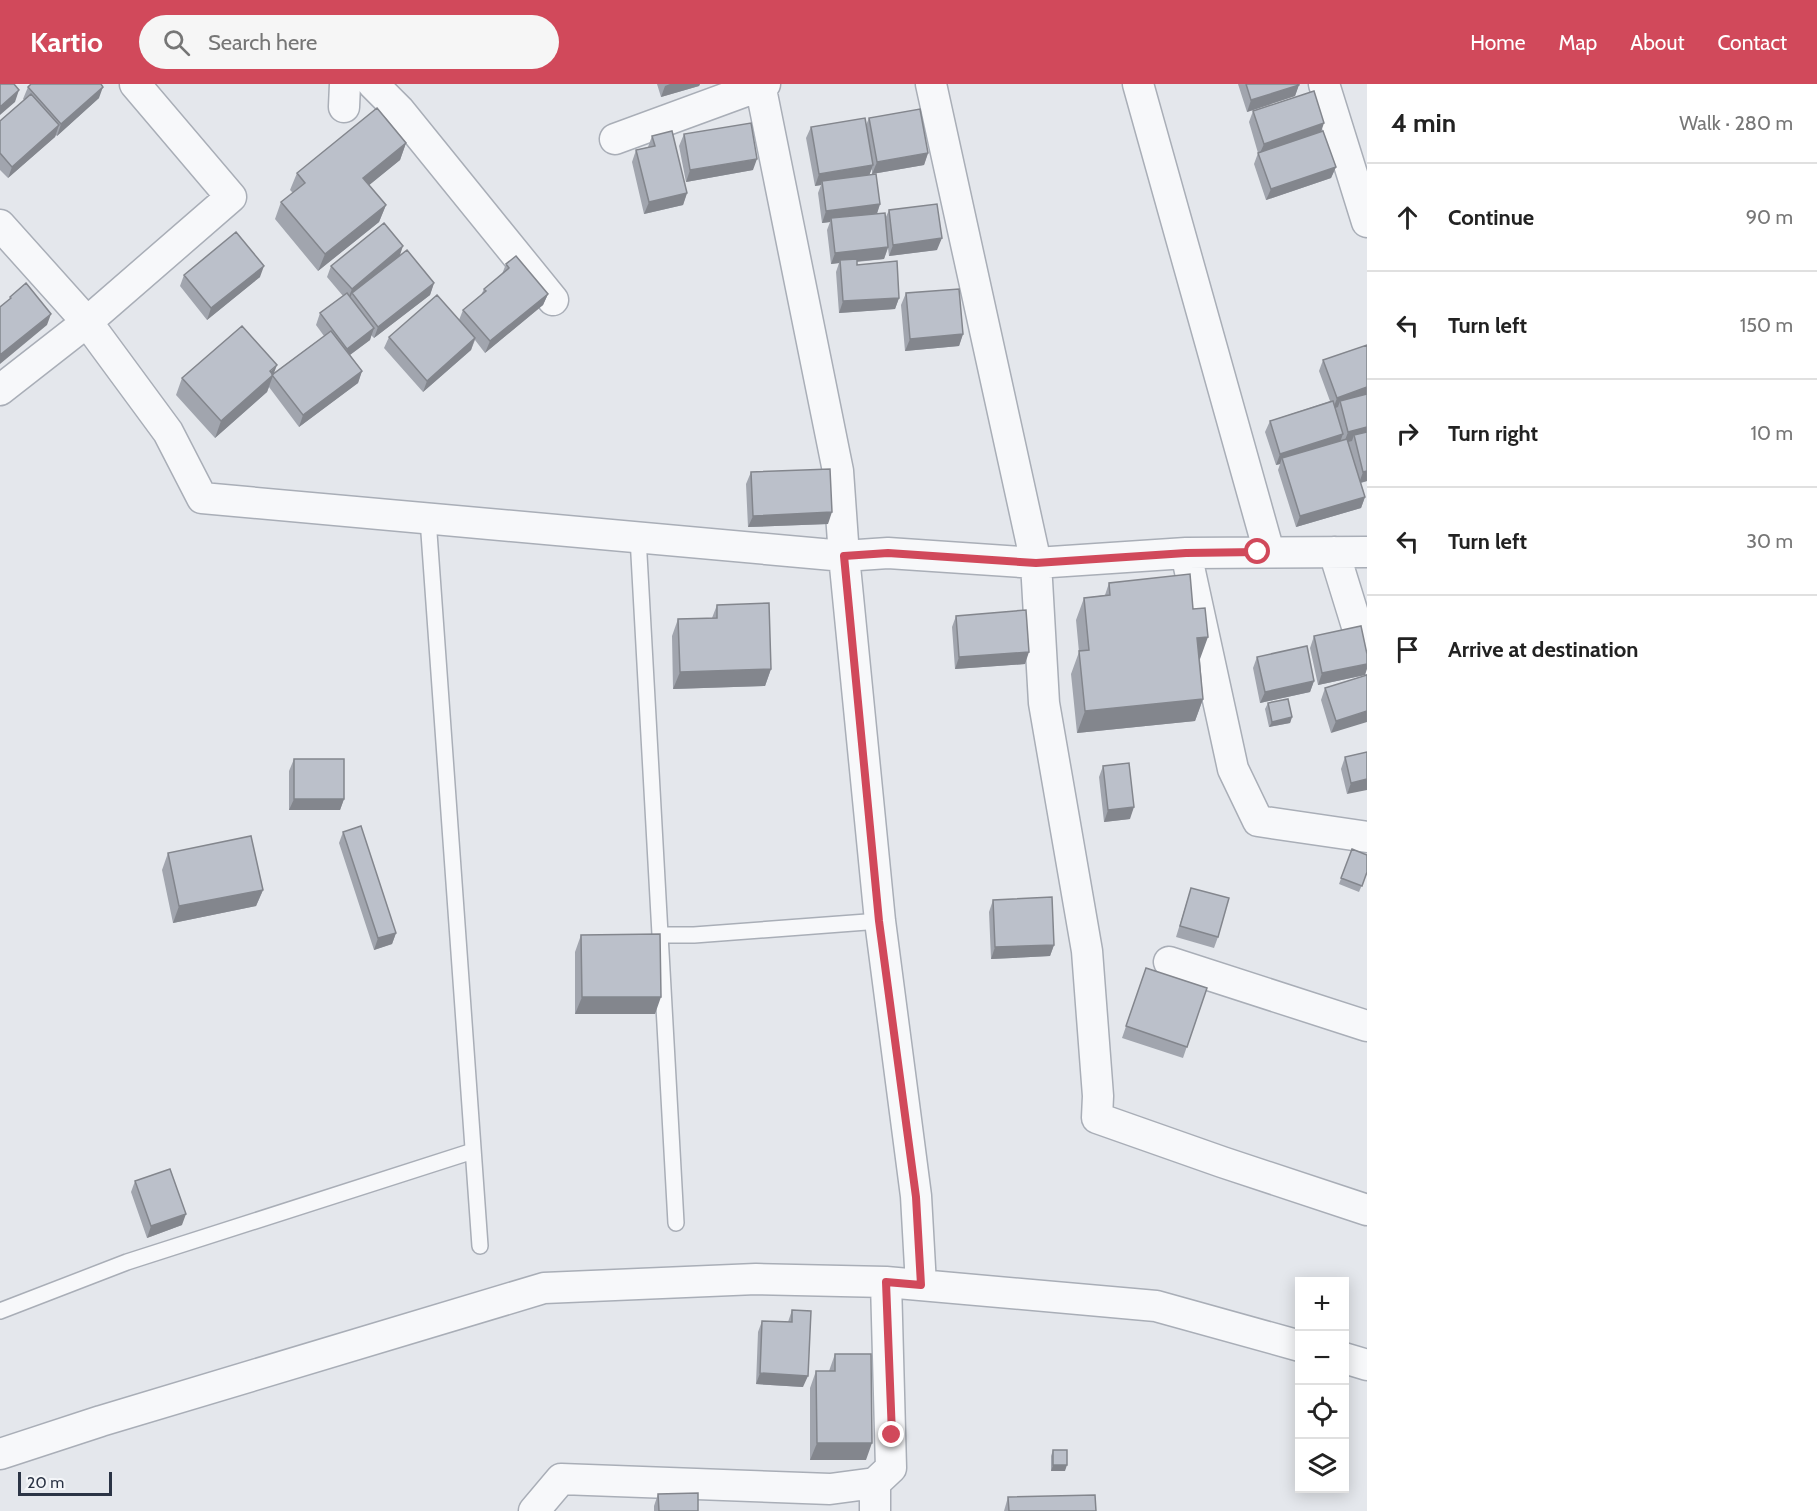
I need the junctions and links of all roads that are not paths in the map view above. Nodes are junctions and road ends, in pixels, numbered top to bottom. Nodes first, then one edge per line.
1 (135, 84) edge
2 (931, 84) edge
3 (1138, 84) edge
4 (1324, 84) edge
5 (762, 85) edge
6 (382, 86) edge
7 (615, 139) dead end
8 (1367, 222) edge
9 (0, 225) edge
10 (553, 300) dead end
11 (87, 322) junction
12 (0, 390) edge
13 (428, 519) junction
14 (638, 537) junction
15 (1269, 552) junction
16 (1335, 552) junction
17 (1367, 552) edge
18 (1186, 553) junction
19 (844, 556) junction
20 (1036, 563) junction
21 (1367, 659) edge
22 (1367, 837) edge
23 (879, 921) junction
24 (660, 935) junction
25 (1169, 962) dead end
26 (1367, 1026) edge
27 (473, 1151) junction
28 (1367, 1210) edge
29 (676, 1223) dead end
30 (480, 1246) dead end
31 (886, 1282) junction
32 (921, 1285) junction
33 (0, 1311) edge
34 (1295, 1345) edge
35 (1349, 1360) edge
36 (1367, 1365) edge
37 (0, 1454) edge
38 (875, 1497) edge
39 (534, 1511) edge

1 - 11 street
2 - 20 street
3 - 15 street
4 - 8 street
5 - 7 street
5 - 19 street
6 - 10 street
9 - 11 street
11 - 12 street
11 - 13 street
13 - 14 street
13 - 27 lane
14 - 19 street
14 - 24 lane
15 - 16 street
15 - 18 street
16 - 17 street
16 - 21 street
18 - 20 street
18 - 22 street
19 - 20 street
19 - 23 street
20 - 28 street
23 - 24 lane
23 - 32 street
24 - 29 lane
25 - 26 street
27 - 30 lane
27 - 33 lane
31 - 32 street
31 - 37 street
31 - 38 street
32 - 34 street
35 - 36 street
38 - 39 street

